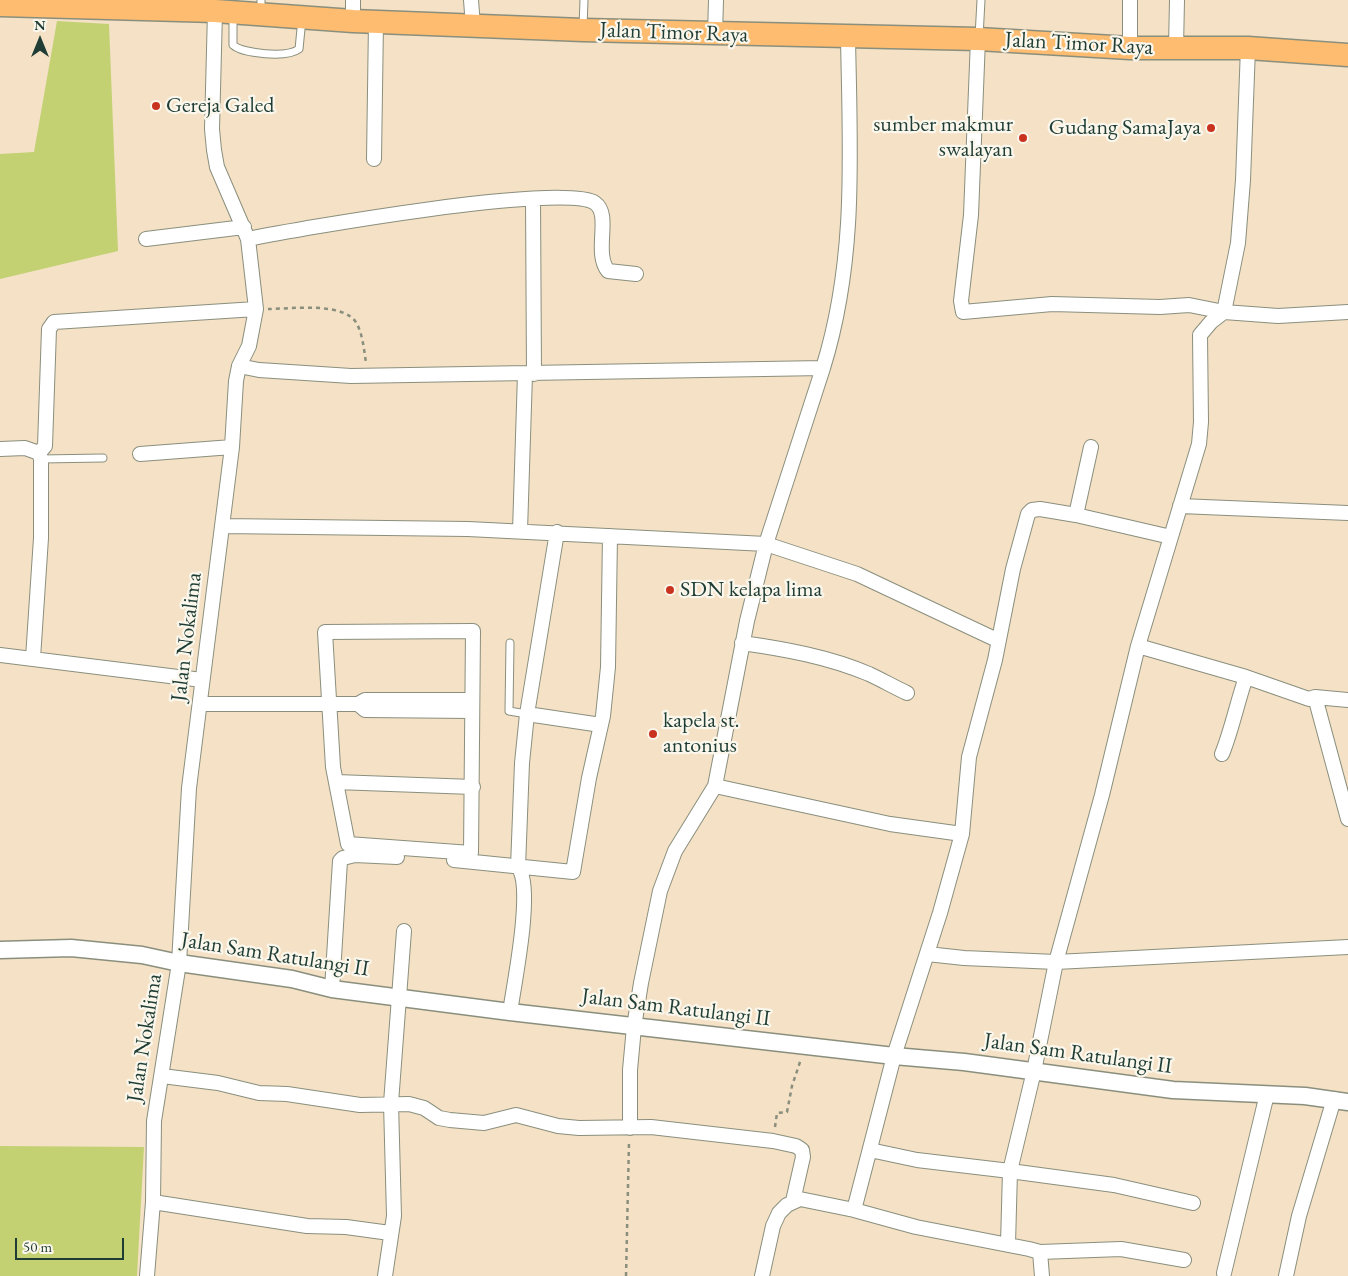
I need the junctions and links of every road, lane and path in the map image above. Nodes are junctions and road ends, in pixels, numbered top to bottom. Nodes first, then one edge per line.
1 (472, 0) edge
2 (584, 0) edge
3 (716, 0) edge
4 (981, 0) edge
5 (1130, 0) edge
6 (1177, 0) edge
7 (28, 3) edge
8 (0, 5) edge
9 (261, 8) edge
10 (353, 11) edge
11 (224, 12) junction
12 (302, 19) junction
13 (376, 22) junction
14 (472, 26) junction
15 (583, 30) junction
16 (715, 35) junction
17 (848, 38) junction
18 (978, 39) junction
19 (1130, 48) junction
20 (1176, 48) junction
21 (1248, 48) junction
22 (1348, 55) edge
23 (374, 159) dead end
24 (533, 199) junction
25 (246, 233) junction
26 (146, 239) dead end
27 (636, 274) dead end
28 (256, 309) junction
29 (1224, 312) junction
30 (1348, 312) edge
31 (240, 366) junction
32 (823, 368) junction
33 (530, 374) junction
34 (369, 376) junction
35 (232, 447) junction
36 (1091, 447) dead end
37 (0, 449) edge
38 (140, 454) dead end
39 (40, 456) junction
40 (103, 458) dead end
41 (1180, 506) junction
42 (1348, 513) edge
43 (1076, 515) junction
44 (222, 526) junction
45 (520, 531) junction
46 (557, 532) junction
47 (610, 536) junction
48 (1171, 537) junction
49 (766, 544) junction
50 (997, 640) junction
51 (510, 643) dead end
52 (742, 644) junction
53 (1138, 646) junction
54 (0, 655) edge
55 (32, 658) junction
56 (1246, 677) junction
57 (202, 680) junction
58 (907, 693) dead end
59 (1315, 697) junction
60 (1348, 700) edge
61 (328, 703) junction
62 (200, 704) junction
63 (472, 706) junction
64 (528, 714) junction
65 (601, 725) junction
66 (1222, 754) dead end
67 (336, 782) junction
68 (715, 786) junction
69 (473, 787) junction
70 (1344, 794) edge
71 (1348, 819) edge
72 (962, 834) junction
73 (518, 867) junction
74 (404, 931) dead end
75 (1348, 948) edge
76 (0, 950) edge
77 (927, 954) junction
78 (1056, 962) junction
79 (178, 963) junction
80 (332, 989) junction
81 (398, 996) junction
82 (510, 1012) junction
83 (634, 1027) junction
84 (805, 1046) junction
85 (894, 1056) junction
86 (1034, 1071) junction
87 (162, 1076) junction
88 (1267, 1094) junction
89 (1341, 1101) edge
90 (391, 1103) junction
91 (777, 1113) dead end
92 (630, 1128) junction
93 (870, 1150) junction
94 (1010, 1171) junction
95 (793, 1201) junction
96 (153, 1202) junction
97 (1193, 1203) dead end
98 (854, 1210) junction
99 (390, 1234) junction
100 (1008, 1244) junction
101 (1040, 1252) junction
102 (1184, 1260) dead end
103 (1224, 1273) dead end
104 (147, 1276) edge
105 (384, 1276) edge
106 (626, 1276) edge
107 (762, 1276) edge
108 (1042, 1276) edge
109 (1286, 1276) edge

1 - 14 street
2 - 15 lane
3 - 16 street
4 - 18 lane
5 - 19 street
6 - 20 street
7 - 8 highway, Jalan Timor Raya
7 - 11 highway, Jalan Timor Raya
9 - 11 highway, Jalan Timor Raya
9 - 12 highway, Jalan Timor Raya
10 - 12 highway, Jalan Timor Raya
10 - 13 highway, Jalan Timor Raya
11 - 12 lane
11 - 25 street, Jalan Nokalima
13 - 14 highway, Jalan Timor Raya
13 - 23 street
14 - 15 highway, Jalan Timor Raya
15 - 16 highway, Jalan Timor Raya
16 - 17 highway, Jalan Timor Raya
17 - 18 highway, Jalan Timor Raya
17 - 32 street
18 - 19 highway, Jalan Timor Raya
18 - 29 street
19 - 20 highway, Jalan Timor Raya
20 - 21 highway, Jalan Timor Raya
21 - 22 highway, Jalan Timor Raya
21 - 29 street
24 - 25 street
24 - 27 street
24 - 33 street
25 - 26 street
25 - 28 street, Jalan Nokalima
28 - 31 street, Jalan Nokalima
28 - 34 path
28 - 39 street
29 - 30 street
29 - 41 street
31 - 34 street
31 - 35 street, Jalan Nokalima
32 - 33 street
32 - 49 street
33 - 34 street
33 - 45 street
35 - 38 street
35 - 44 street, Jalan Nokalima
36 - 43 street
37 - 39 street
39 - 40 lane
39 - 55 street
41 - 42 street
41 - 48 street
43 - 48 street
43 - 50 street
44 - 45 street
44 - 57 street, Jalan Nokalima
45 - 46 street
46 - 47 street
46 - 64 street
47 - 49 street
47 - 65 street
48 - 53 street
49 - 50 street
49 - 52 street
50 - 72 street
51 - 64 lane
52 - 58 street
52 - 68 street
53 - 56 street
53 - 78 street
54 - 55 street
55 - 57 street
56 - 59 street
56 - 66 street
57 - 62 street, Jalan Nokalima
59 - 60 street
59 - 70 street
61 - 62 street
61 - 63 street
61 - 63 street
61 - 67 street
62 - 79 street, Jalan Nokalima
63 - 69 street
64 - 65 street
64 - 73 street
65 - 73 street
67 - 69 street
67 - 69 street
68 - 72 street
68 - 83 street
70 - 71 street
72 - 77 street
73 - 80 street
73 - 82 street
74 - 81 street
75 - 78 street
76 - 79 street, Jalan Sam Ratulangi II
77 - 78 street
77 - 85 street
78 - 86 street
79 - 80 street, Jalan Sam Ratulangi II
79 - 87 street, Jalan Nokalima
80 - 81 street, Jalan Sam Ratulangi II
81 - 82 street, Jalan Sam Ratulangi II
81 - 90 street
82 - 83 street, Jalan Sam Ratulangi II
83 - 84 street, Jalan Sam Ratulangi II
83 - 92 street
84 - 85 street, Jalan Sam Ratulangi II
84 - 91 path
85 - 86 street, Jalan Sam Ratulangi II
85 - 93 street
86 - 88 street, Jalan Sam Ratulangi II
86 - 94 street
87 - 90 street
87 - 96 street, Jalan Nokalima
88 - 89 street, Jalan Sam Ratulangi II
88 - 103 street
89 - 109 street
90 - 92 street
90 - 99 street
92 - 95 street
92 - 106 path
93 - 94 street
93 - 98 street
94 - 97 street
94 - 100 street
95 - 98 street
95 - 107 street
96 - 99 street
96 - 104 street, Jalan Nokalima
98 - 100 street
99 - 105 street
100 - 101 street
101 - 102 street
101 - 108 street

